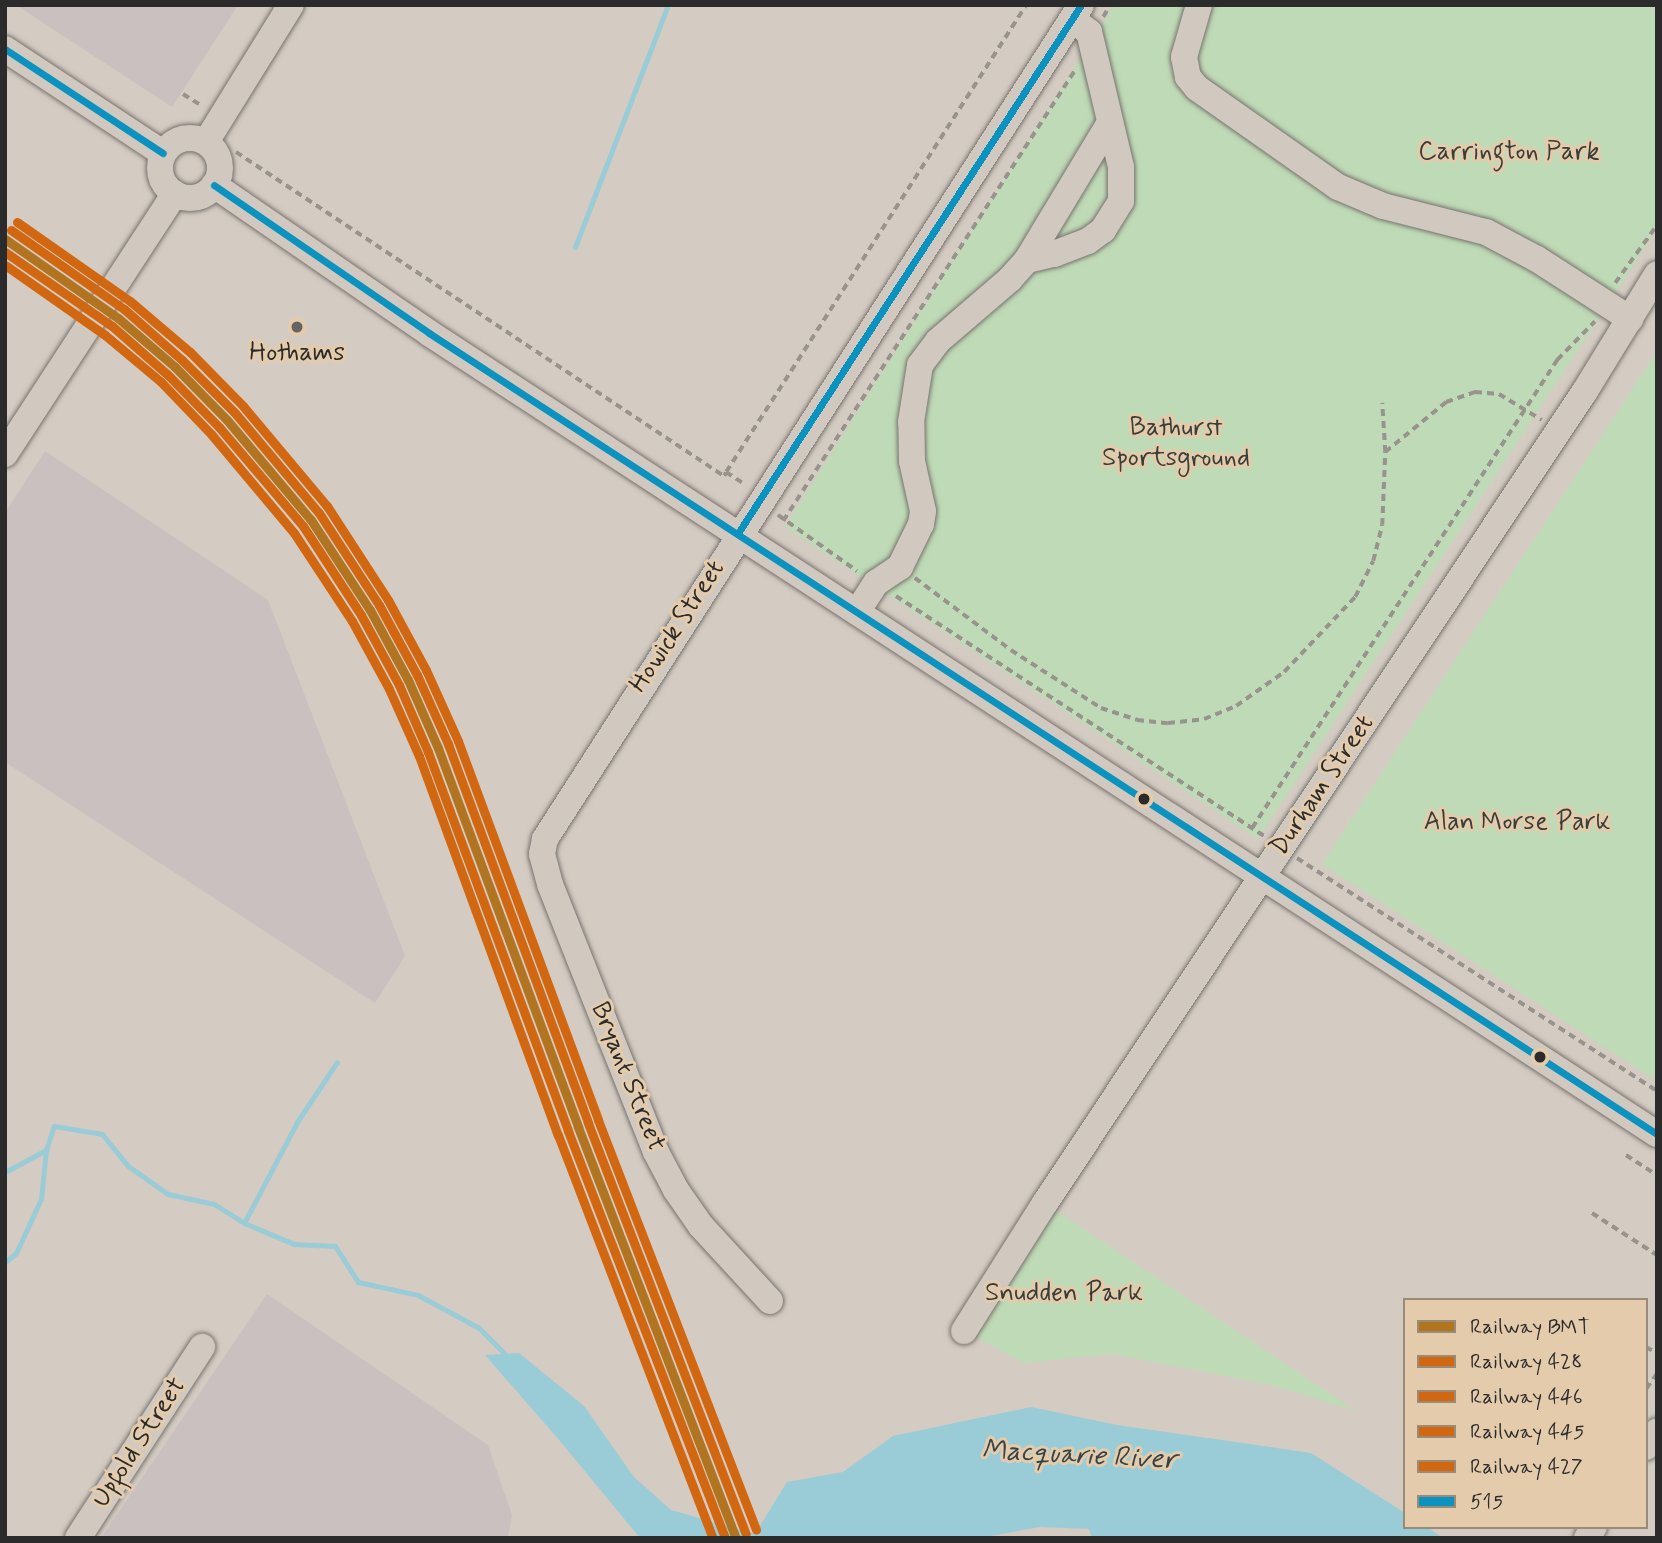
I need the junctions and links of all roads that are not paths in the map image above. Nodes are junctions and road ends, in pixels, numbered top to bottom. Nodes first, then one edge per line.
1 (292, 5) edge
2 (1199, 5) edge
3 (1076, 12) edge
4 (5, 49) edge
5 (1109, 124) junction
6 (205, 142) junction
7 (163, 153) junction
8 (214, 185) junction
9 (175, 193) junction
10 (1027, 260) junction
11 (1657, 274) edge
12 (1630, 319) junction
13 (5, 454) edge
14 (738, 533) junction
15 (857, 612) junction
16 (551, 826) joint
17 (1262, 879) junction
18 (1657, 1134) edge
19 (770, 1301) dead end
20 (964, 1331) dead end
21 (202, 1347) dead end
22 (78, 1538) edge

1 - 6 street
2 - 12 street
3 - 5 street
3 - 14 street, Howick Street
4 - 7 street
5 - 10 street
5 - 10 street
6 - 7 street
6 - 8 street
7 - 9 street
8 - 9 street
8 - 14 street
9 - 13 street
10 - 15 street
11 - 12 street, Durham Street
12 - 17 street, Durham Street
14 - 15 street
14 - 16 street, Howick Street
15 - 17 street
16 - 19 street, Bryant Street
17 - 18 street
17 - 20 street, Durham Street
21 - 22 street, Upfold Street

